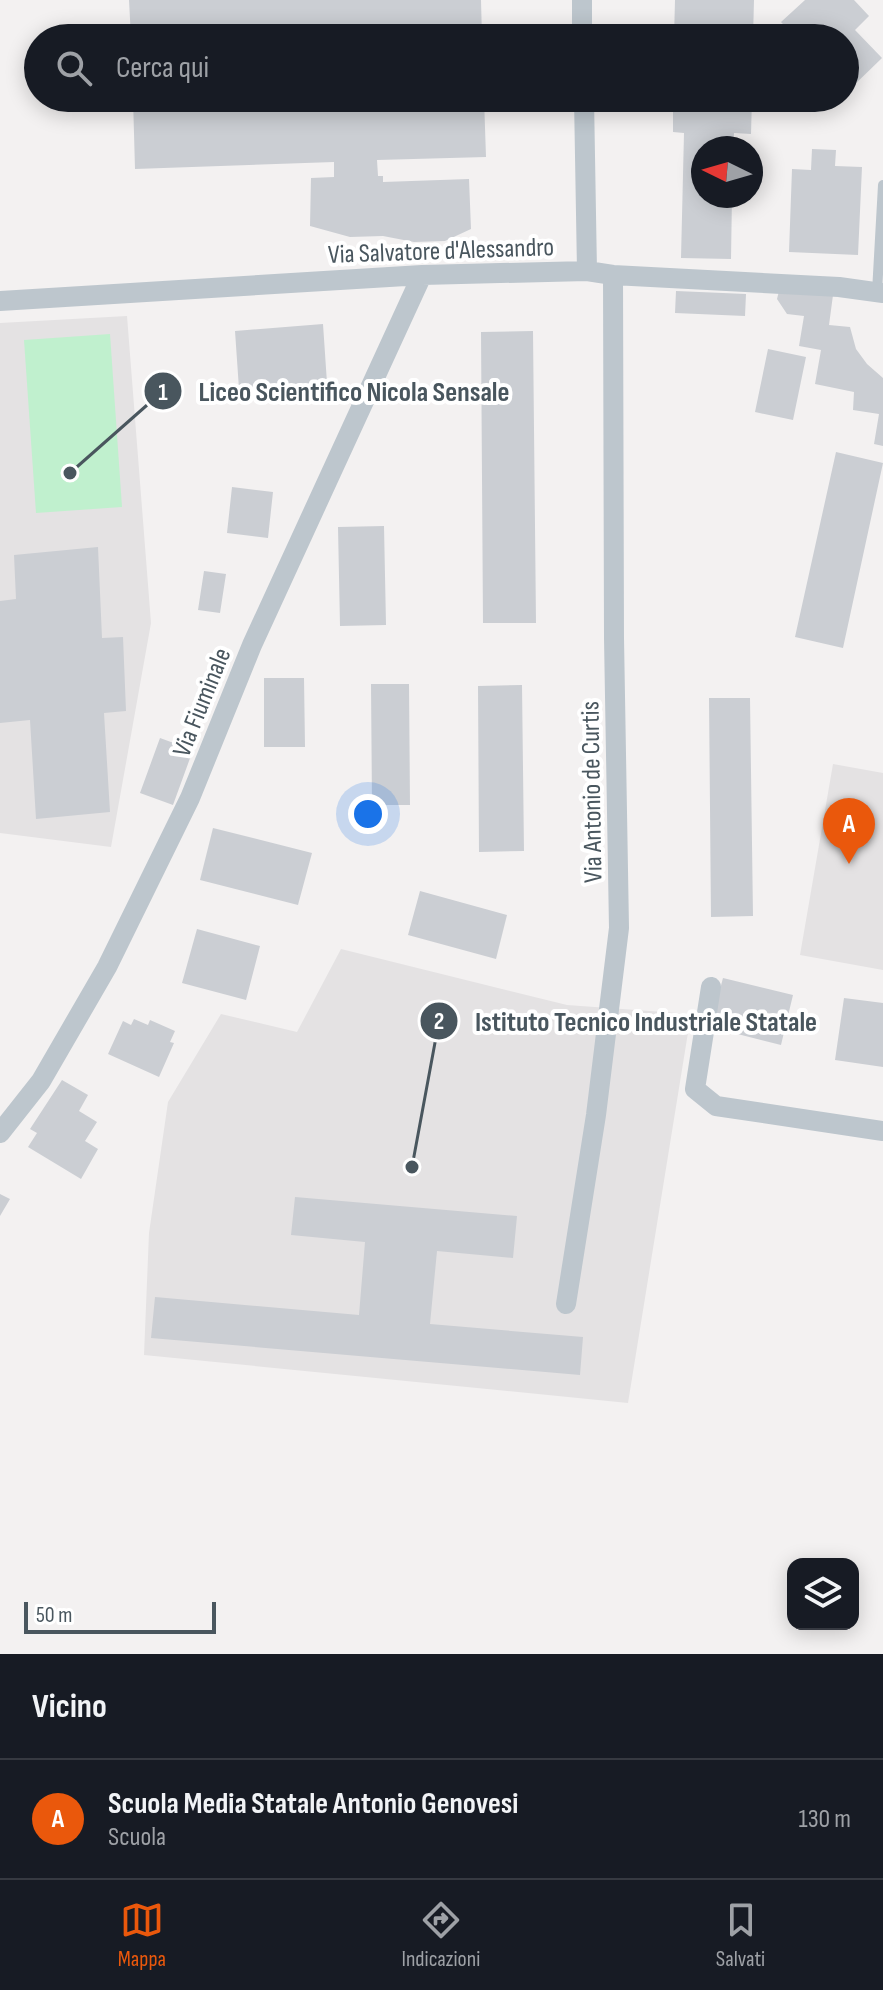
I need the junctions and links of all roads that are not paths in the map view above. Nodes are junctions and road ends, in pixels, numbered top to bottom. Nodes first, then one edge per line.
1 (582, 0) edge
2 (582, 24) edge
3 (584, 112) edge
4 (883, 185) edge
5 (587, 271) junction
6 (422, 275) junction
7 (613, 275) junction
8 (880, 292) edge
9 (0, 301) edge
10 (711, 987) dead end
11 (883, 1131) edge
12 (0, 1133) edge
13 (566, 1304) dead end

1 - 2 street
3 - 5 street
4 - 8 lane
5 - 6 street, Via Salvatore d'Alessandro
5 - 7 street, Via Salvatore d'Alessandro
6 - 9 street, Via Salvatore d'Alessandro
6 - 12 street, Via Fiuminale
7 - 8 street, Via Salvatore d'Alessandro
7 - 13 street, Via Antonio de Curtis
10 - 11 street

